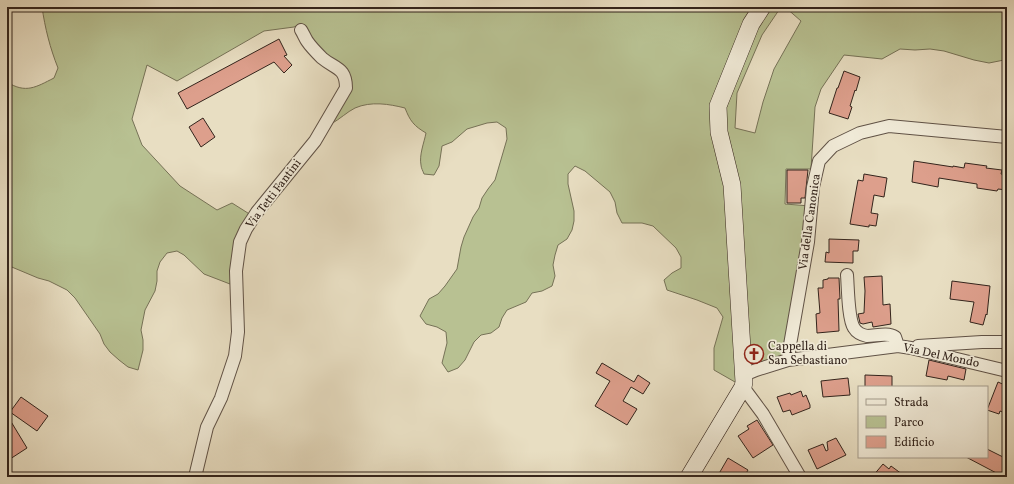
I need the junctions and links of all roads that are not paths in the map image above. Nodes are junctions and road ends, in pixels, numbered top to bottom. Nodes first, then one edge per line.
1 (762, 7) edge
2 (302, 30) dead end
3 (1007, 137) edge
4 (847, 274) dead end
5 (1007, 334) edge
6 (982, 342) junction
7 (1007, 342) edge
8 (898, 346) junction
9 (911, 348) junction
10 (788, 360) junction
11 (1007, 371) edge
12 (748, 377) junction
13 (195, 477) edge
14 (689, 477) edge
15 (800, 477) edge

1 - 12 street
2 - 13 street, Via Tetti Fantini
3 - 10 street, Via della Canonica
4 - 8 street
5 - 6 street
6 - 7 street
6 - 9 street
8 - 9 street, Via Del Mondo
8 - 10 street, Via Del Mondo
9 - 11 street, Via Del Mondo
10 - 12 street, Via Del Mondo
12 - 14 street
12 - 15 street

